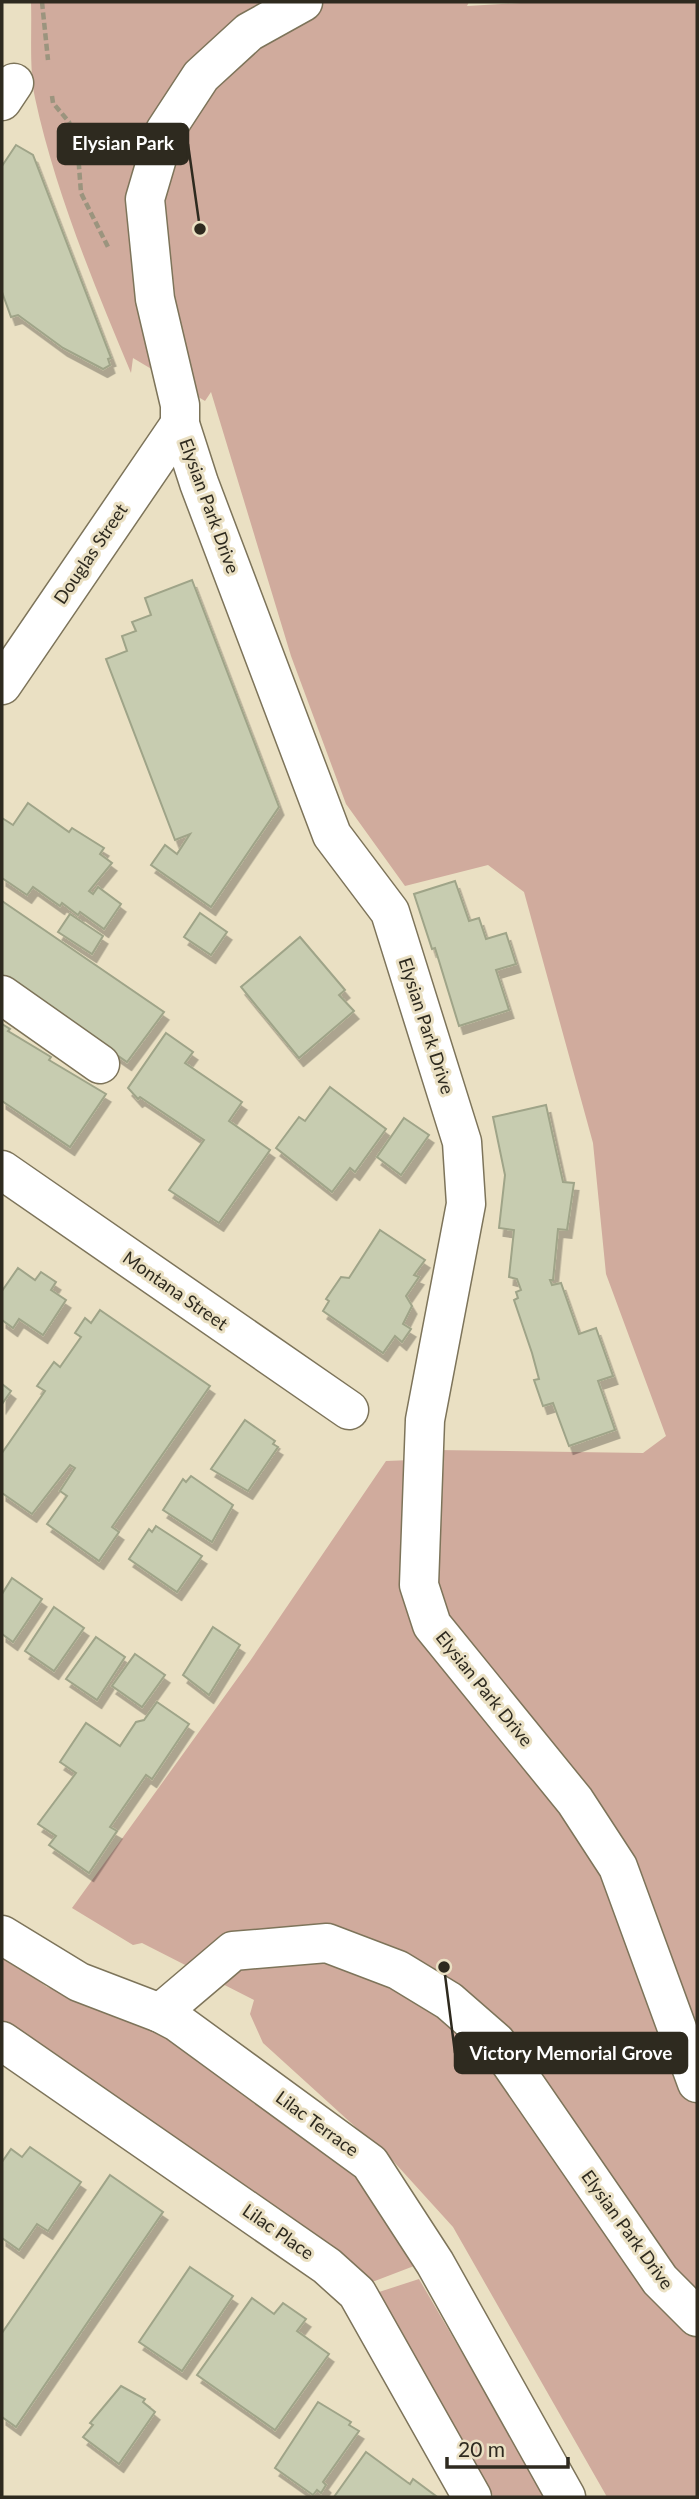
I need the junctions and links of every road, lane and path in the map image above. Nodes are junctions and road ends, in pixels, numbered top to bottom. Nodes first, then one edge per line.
1 (42, 2) edge
2 (303, 2) edge
3 (49, 68) dead end
4 (51, 91) dead end
5 (110, 251) dead end
6 (180, 424) junction
7 (2, 685) edge
8 (2, 995) edge
9 (100, 1064) dead end
10 (2, 1170) edge
11 (349, 1410) dead end
12 (2, 1935) edge
13 (160, 2013) junction
14 (2, 2041) edge
15 (697, 2083) edge
16 (697, 2317) edge
17 (472, 2497) edge
18 (566, 2497) edge

1 - 3 path
2 - 6 street, Elysian Park Drive
4 - 5 path
6 - 7 street, Douglas Street
6 - 15 street, Elysian Park Drive
8 - 9 street
10 - 11 street, Montana Street
12 - 13 street, Lilac Terrace
13 - 16 street, Elysian Park Drive
13 - 18 street, Lilac Terrace
14 - 17 street, Lilac Place

